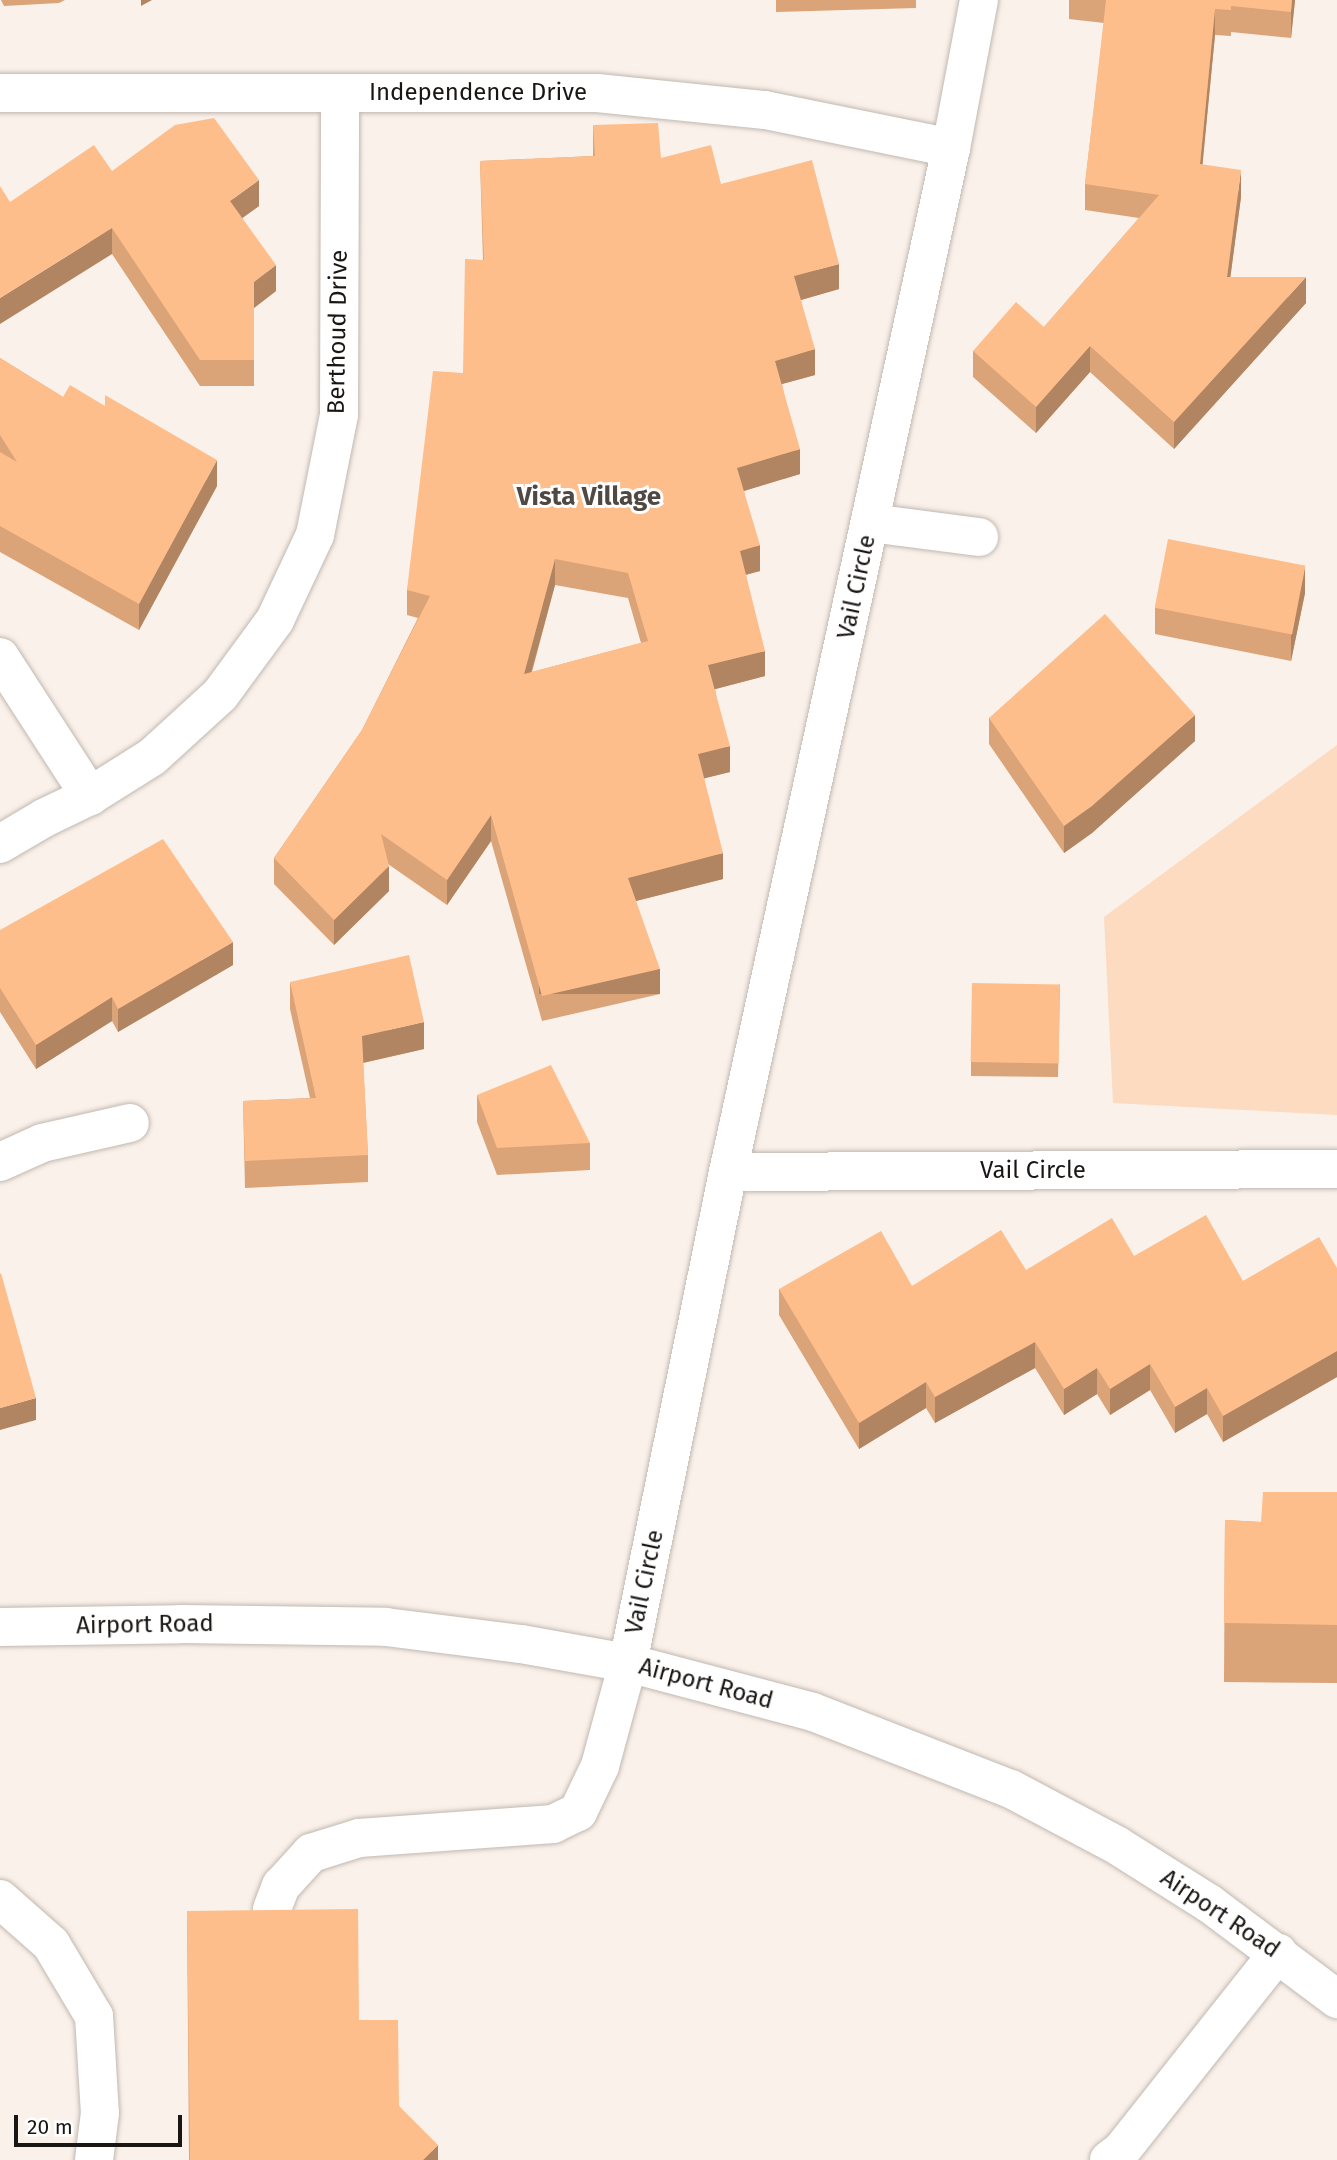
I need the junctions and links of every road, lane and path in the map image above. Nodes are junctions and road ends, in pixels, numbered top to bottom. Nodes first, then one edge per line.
1 (979, 0) edge
2 (0, 93) edge
3 (340, 93) junction
4 (951, 148) junction
5 (871, 523) junction
6 (979, 537) dead end
7 (0, 657) edge
8 (90, 796) junction
9 (0, 844) edge
10 (130, 1123) dead end
11 (0, 1162) edge
12 (1337, 1169) edge
13 (728, 1172) junction
14 (0, 1627) edge
15 (628, 1663) junction
16 (0, 1899) edge
17 (272, 1909) edge
18 (1278, 1952) junction
19 (1337, 1999) edge
20 (94, 2160) edge
21 (1109, 2160) edge

1 - 4 street, Vail Circle
2 - 3 street, Independence Drive
3 - 4 street, Independence Drive
3 - 8 street, Berthoud Drive
4 - 5 street, Vail Circle
5 - 6 street
5 - 13 street, Vail Circle
7 - 8 street
8 - 9 street, Berthoud Drive
10 - 11 street
12 - 13 street, Vail Circle
13 - 15 street, Vail Circle
14 - 15 street, Airport Road
15 - 17 street, Vail Circle
15 - 18 street, Airport Road
16 - 20 street
18 - 19 street, Airport Road
18 - 21 street

